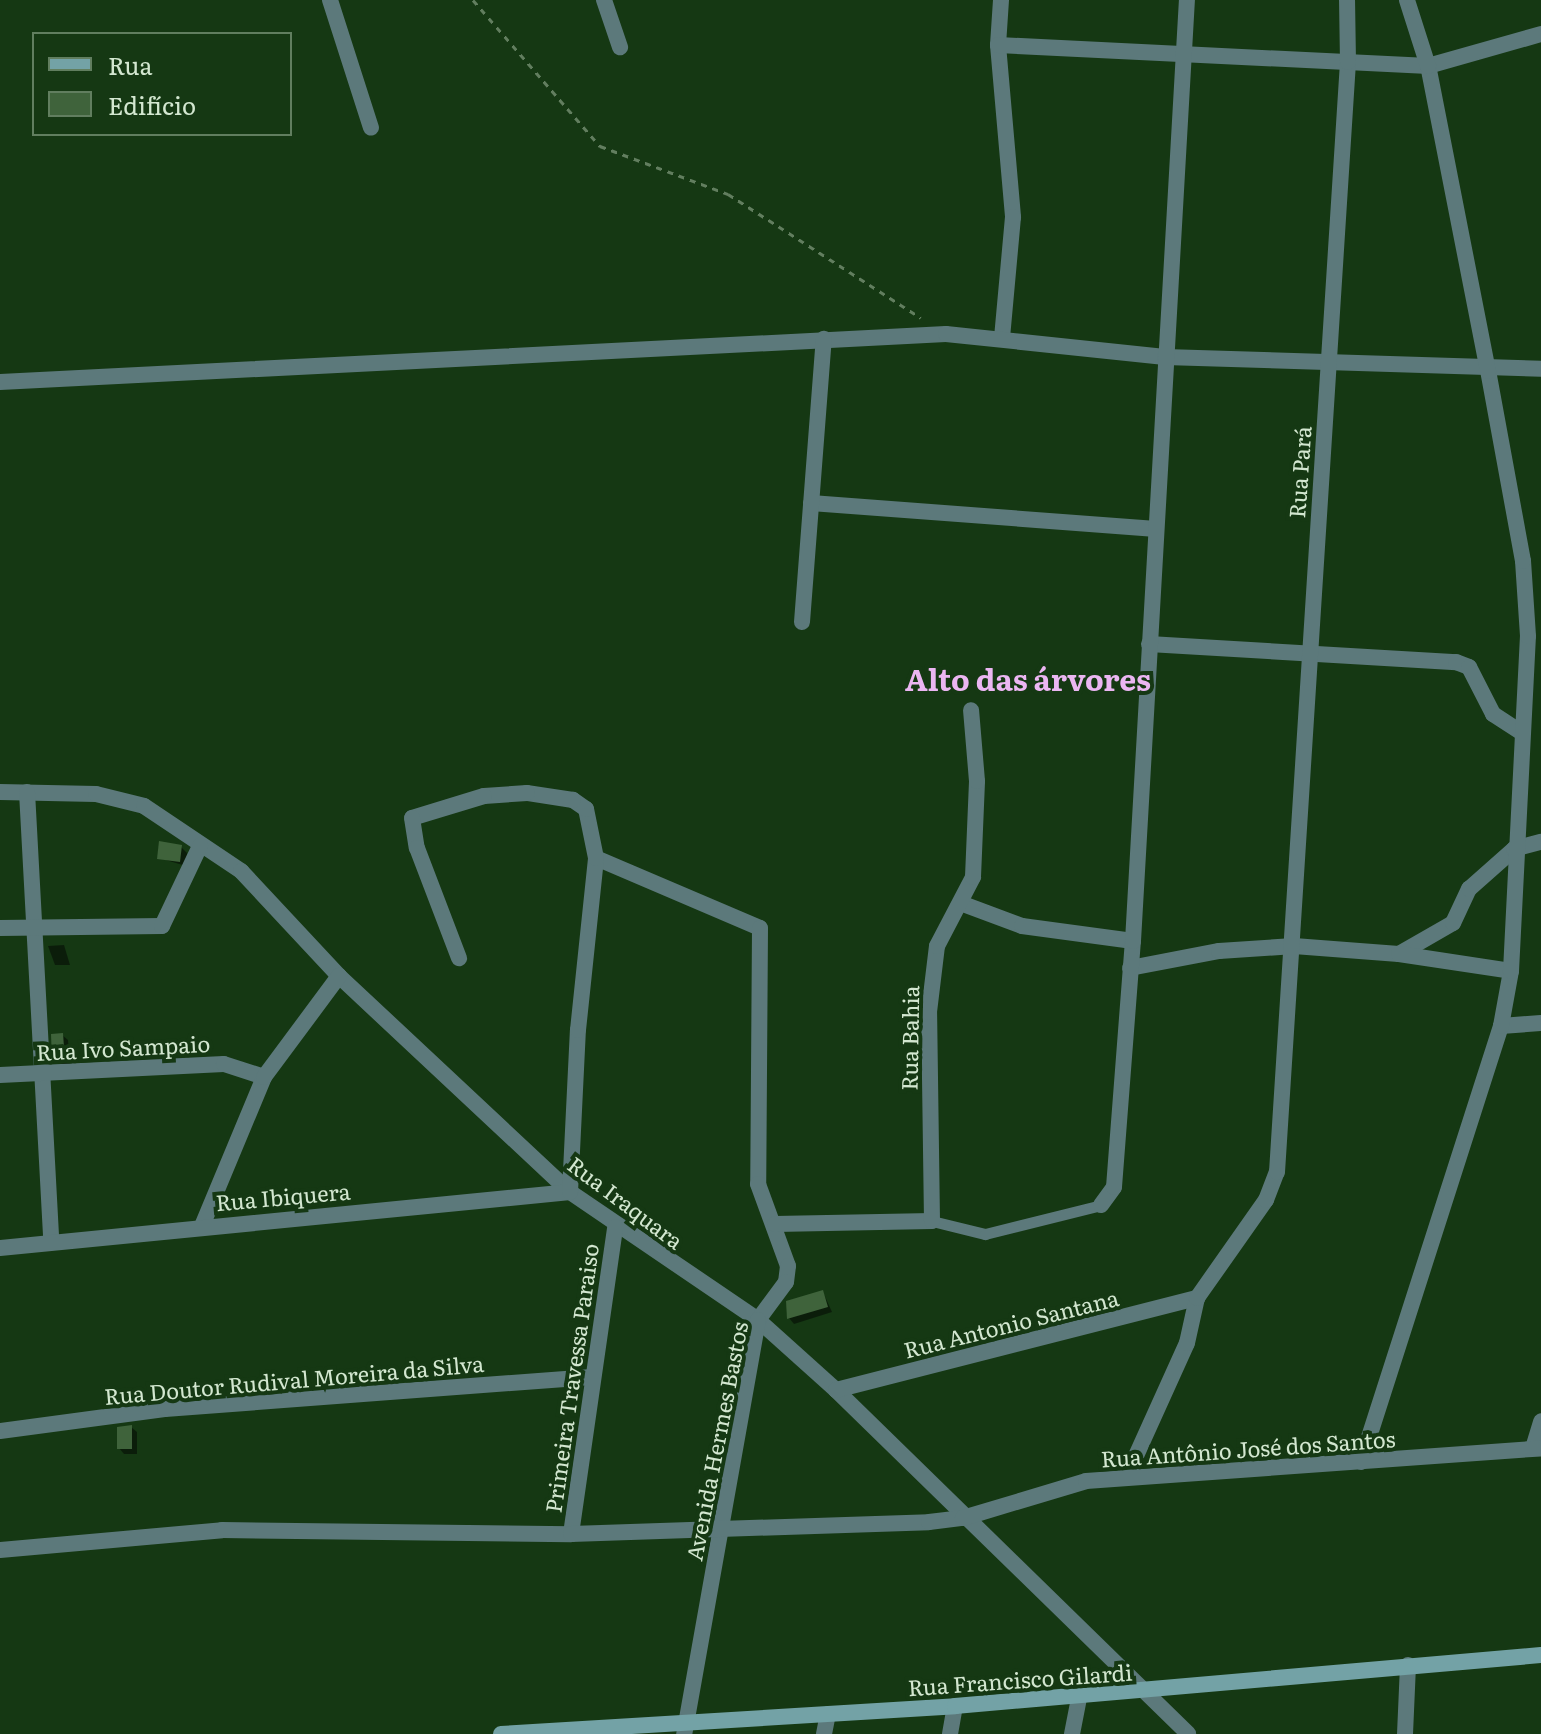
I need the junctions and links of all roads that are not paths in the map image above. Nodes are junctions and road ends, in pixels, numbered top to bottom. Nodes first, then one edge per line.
1 (330, 0) edge
2 (604, 0) edge
3 (1001, 0) edge
4 (1187, 0) edge
5 (1347, 0) edge
6 (1407, 0) edge
7 (1541, 34) edge
8 (998, 45) junction
9 (620, 47) dead end
10 (1185, 53) junction
11 (1348, 62) junction
12 (1428, 66) junction
13 (371, 128) dead end
14 (1002, 337) junction
15 (824, 339) junction
16 (1165, 357) junction
17 (1329, 360) junction
18 (1541, 369) edge
19 (1488, 371) junction
20 (0, 382) edge
21 (811, 503) junction
22 (1156, 529) junction
23 (802, 622) dead end
24 (1534, 632) edge
25 (1149, 644) junction
26 (1309, 653) junction
27 (971, 710) dead end
28 (1522, 733) junction
29 (0, 792) edge
30 (27, 792) junction
31 (1541, 842) edge
32 (200, 846) junction
33 (1514, 849) junction
34 (596, 858) junction
35 (963, 904) junction
36 (0, 928) edge
37 (34, 928) junction
38 (1133, 941) junction
39 (1294, 946) junction
40 (1399, 954) junction
41 (459, 958) dead end
42 (1130, 968) junction
43 (1511, 971) junction
44 (339, 976) junction
45 (1541, 1023) edge
46 (1501, 1026) junction
47 (42, 1074) junction
48 (0, 1075) edge
49 (264, 1077) junction
50 (570, 1192) junction
51 (1101, 1205) joint
52 (932, 1221) junction
53 (775, 1224) junction
54 (202, 1226) junction
55 (615, 1227) junction
56 (51, 1241) junction
57 (0, 1248) edge
58 (1197, 1298) junction
59 (758, 1320) junction
60 (592, 1377) junction
61 (836, 1390) junction
62 (1541, 1421) edge
63 (0, 1431) edge
64 (1537, 1448) edge
65 (1361, 1462) junction
66 (1126, 1478) junction
67 (963, 1518) junction
68 (721, 1532) junction
69 (571, 1534) junction
70 (0, 1550) edge
71 (1541, 1655) edge
72 (1408, 1665) junction
73 (1148, 1691) junction
74 (1079, 1697) junction
75 (955, 1706) junction
76 (828, 1714) junction
77 (686, 1727) edge
78 (1175, 1728) edge
79 (501, 1734) edge
80 (824, 1734) edge
81 (950, 1734) edge
82 (1072, 1734) edge
83 (1188, 1734) edge
84 (1405, 1734) edge

1 - 13 street
2 - 9 street
3 - 8 street
4 - 10 street
5 - 11 street, Rua Pará
6 - 12 street
7 - 12 street
8 - 10 street
8 - 14 street
10 - 11 street
10 - 16 street
11 - 12 street
11 - 17 street, Rua Pará
12 - 19 street
14 - 15 street
14 - 16 street
15 - 20 street
15 - 21 street
16 - 17 street
16 - 22 street
17 - 19 street
17 - 26 street, Rua Pará
18 - 19 street
19 - 24 street
21 - 22 street
21 - 23 street
22 - 25 street
24 - 28 street
25 - 26 street
25 - 38 street
26 - 28 street
26 - 39 street, Rua Pará
27 - 35 street, Rua Bahia
28 - 33 street
29 - 30 street, Rua Iraquara
30 - 32 street, Rua Iraquara
30 - 37 street
31 - 33 street
32 - 37 street
32 - 44 street, Rua Iraquara
33 - 40 street
33 - 43 street
34 - 41 street
34 - 50 street
34 - 53 street, Avenida Hermes Bastos
35 - 38 street
35 - 52 street, Rua Bahia
36 - 37 street
37 - 47 street
38 - 42 street
39 - 40 street
39 - 42 street
39 - 58 street, Rua Pará
40 - 43 street
42 - 51 street
43 - 46 street
44 - 49 street
44 - 50 street, Rua Iraquara
45 - 46 street
46 - 65 street
47 - 48 street, Rua Ivo Sampaio
47 - 49 street, Rua Ivo Sampaio
47 - 56 street
49 - 54 street
50 - 54 street, Rua Ibiquera
50 - 55 street, Rua Iraquara
51 - 52 lane
52 - 53 street
53 - 59 street, Avenida Hermes Bastos
54 - 56 street, Rua Ibiquera
55 - 59 street, Rua Iraquara
55 - 60 street, Primeira Travessa Paraiso
56 - 57 street, Rua Ibiquera
58 - 61 street, Rua Antonio Santana
58 - 66 street
59 - 61 street, Rua Iraquara
59 - 68 street, Avenida Hermes Bastos
60 - 63 street, Rua Doutor Rudival Moreira da Silva
60 - 69 street, Primeira Travessa Paraiso
61 - 67 street, Rua Iraquara
62 - 64 street
64 - 65 street, Rua Antônio José dos Santos
65 - 66 street, Rua Antônio José dos Santos
66 - 67 street, Rua Antônio José dos Santos
67 - 68 street, Rua Antônio José dos Santos
67 - 73 street, Rua Iraquara
68 - 69 street, Rua Antônio José dos Santos
68 - 77 street, Avenida Hermes Bastos
69 - 70 street, Rua Antônio José dos Santos
71 - 72 street, Rua Francisco Gilardi
72 - 73 street, Rua Francisco Gilardi
72 - 84 street
73 - 74 street, Rua Francisco Gilardi
73 - 78 street, Rua Iraquara
74 - 75 street, Rua Francisco Gilardi
74 - 82 street
75 - 76 street, Rua Francisco Gilardi
75 - 81 street
76 - 77 street, Rua Francisco Gilardi
76 - 80 street
77 - 79 street, Rua Francisco Gilardi
78 - 83 street, Rua Iraquara

